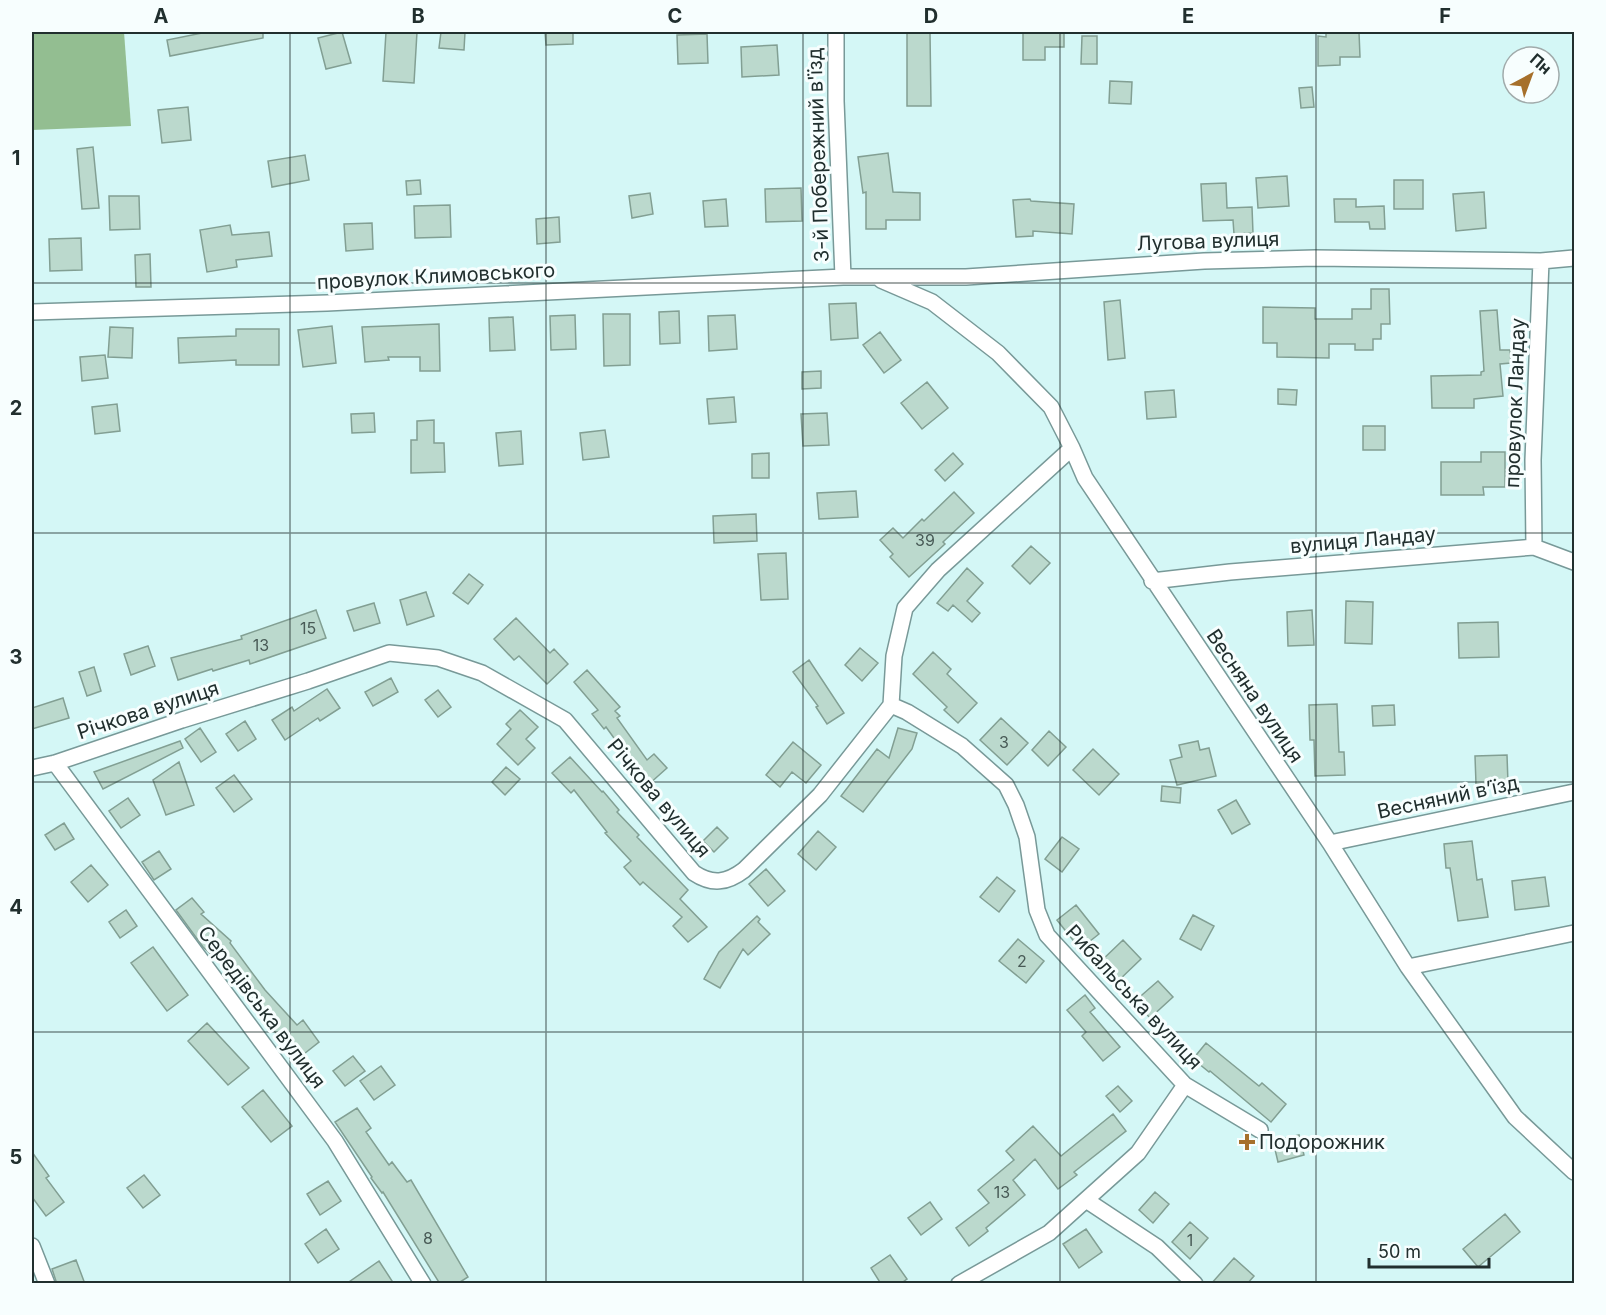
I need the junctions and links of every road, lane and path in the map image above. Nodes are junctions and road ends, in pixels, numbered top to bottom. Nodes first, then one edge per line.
1 (836, 32) edge
2 (1575, 258) edge
3 (1540, 261) junction
4 (843, 277) junction
5 (875, 277) junction
6 (32, 312) edge
7 (1072, 448) junction
8 (1534, 547) junction
9 (1575, 562) edge
10 (1152, 581) junction
11 (891, 705) junction
12 (55, 763) junction
13 (32, 768) edge
14 (1575, 792) edge
15 (1330, 843) junction
16 (1575, 933) edge
17 (1408, 967) junction
18 (1185, 1085) junction
19 (1260, 1130) dead end
20 (1575, 1172) edge
21 (1086, 1200) junction
22 (32, 1246) edge
23 (47, 1284) edge
24 (423, 1284) edge
25 (959, 1284) edge
26 (1195, 1284) edge

1 - 4 street, 3-й Побережний в'їзд
2 - 3 street, Лугова вулиця
3 - 5 street, Лугова вулиця
3 - 8 street, провулок Ландау
4 - 5 street, Лугова вулиця
4 - 6 street, провулок Климовського
5 - 7 street, Весняна вулиця
7 - 10 street, Весняна вулиця
7 - 11 street
8 - 9 street, вулиця Ландау
8 - 10 street, вулиця Ландау
10 - 15 street, Весняна вулиця
11 - 12 street, Річкова вулиця
11 - 18 street, Рибальська вулиця
12 - 13 street, Річкова вулиця
12 - 24 street, Середівська вулиця
14 - 15 street, Весняний вʼїзд
15 - 17 street, Весняна вулиця
16 - 17 street
17 - 20 street, Весняна вулиця
18 - 19 street, Рибальська вулиця
18 - 21 street
21 - 25 street
21 - 26 street
22 - 23 street

